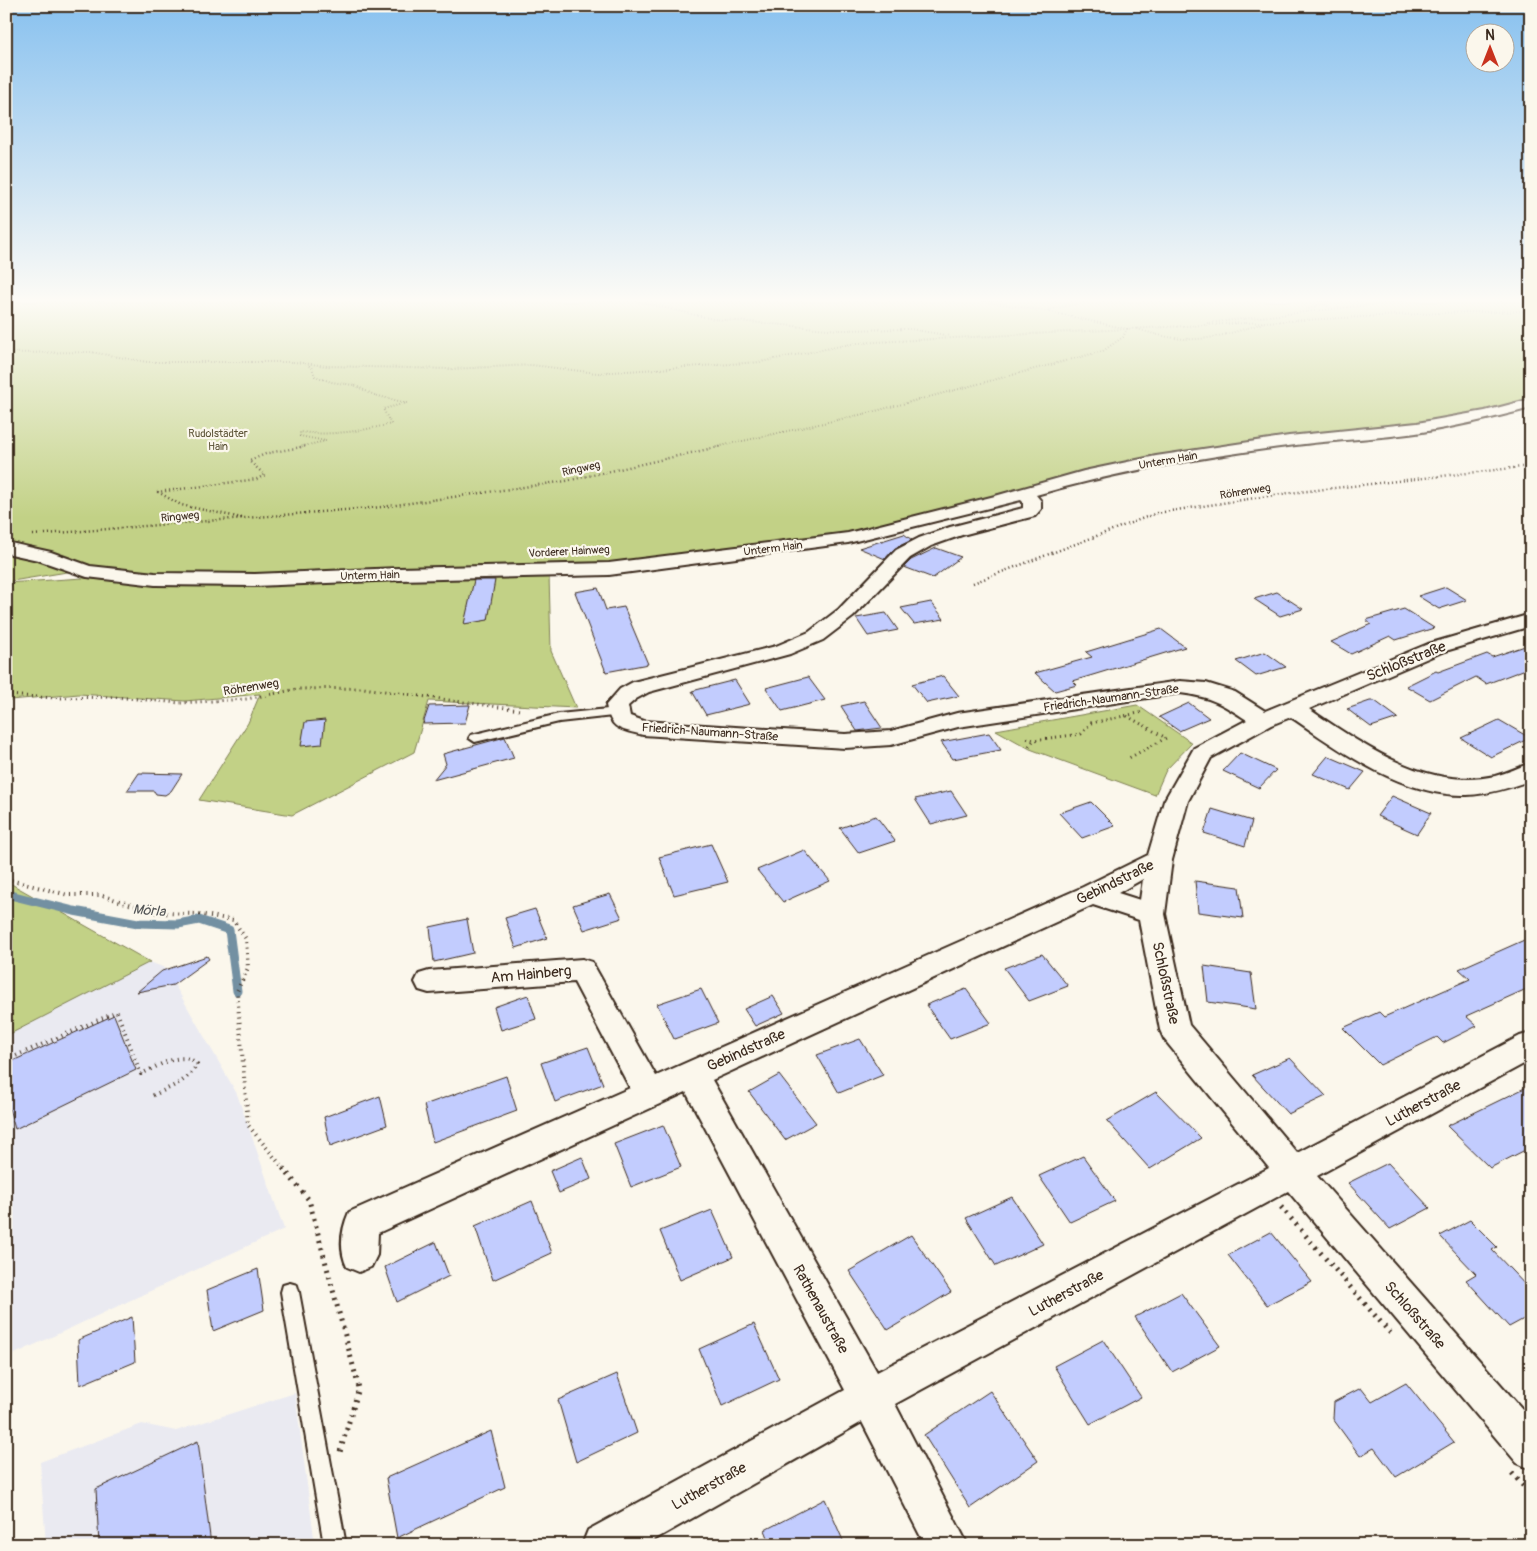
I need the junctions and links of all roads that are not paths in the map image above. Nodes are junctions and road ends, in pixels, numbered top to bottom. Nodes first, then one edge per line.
1 (1531, 403) edge
2 (1024, 493) junction
3 (6, 547) edge
4 (1531, 620) edge
5 (1293, 708) junction
6 (618, 712) junction
7 (1263, 720) junction
8 (475, 738) dead end
9 (1531, 771) edge
10 (1159, 860) junction
11 (1092, 894) junction
12 (1151, 914) junction
13 (429, 982) dead end
14 (1531, 1045) edge
15 (692, 1074) junction
16 (649, 1094) junction
17 (1293, 1173) junction
18 (359, 1255) dead end
19 (290, 1292) dead end
20 (870, 1397) junction
21 (1531, 1449) edge
22 (335, 1545) edge
23 (602, 1545) edge
24 (947, 1545) edge

1 - 2 street, Unterm Hain
2 - 3 street, Unterm Hain
2 - 6 street
4 - 5 street, Schloßstraße
5 - 7 street, Schloßstraße
5 - 9 street
6 - 7 street, Friedrich-Naumann-Straße
6 - 8 lane
7 - 10 street, Schloßstraße
10 - 11 street, Gebindstraße
10 - 12 street, Schloßstraße
11 - 12 street
11 - 15 street, Gebindstraße
12 - 17 street, Schloßstraße
13 - 16 street, Am Hainberg
14 - 17 street, Lutherstraße
15 - 16 street, Gebindstraße
15 - 20 street, Rathenaustraße
16 - 18 street, Gebindstraße
17 - 20 street, Lutherstraße
17 - 21 street, Schloßstraße
19 - 22 lane
20 - 23 street, Lutherstraße
20 - 24 street, Rathenaustraße

